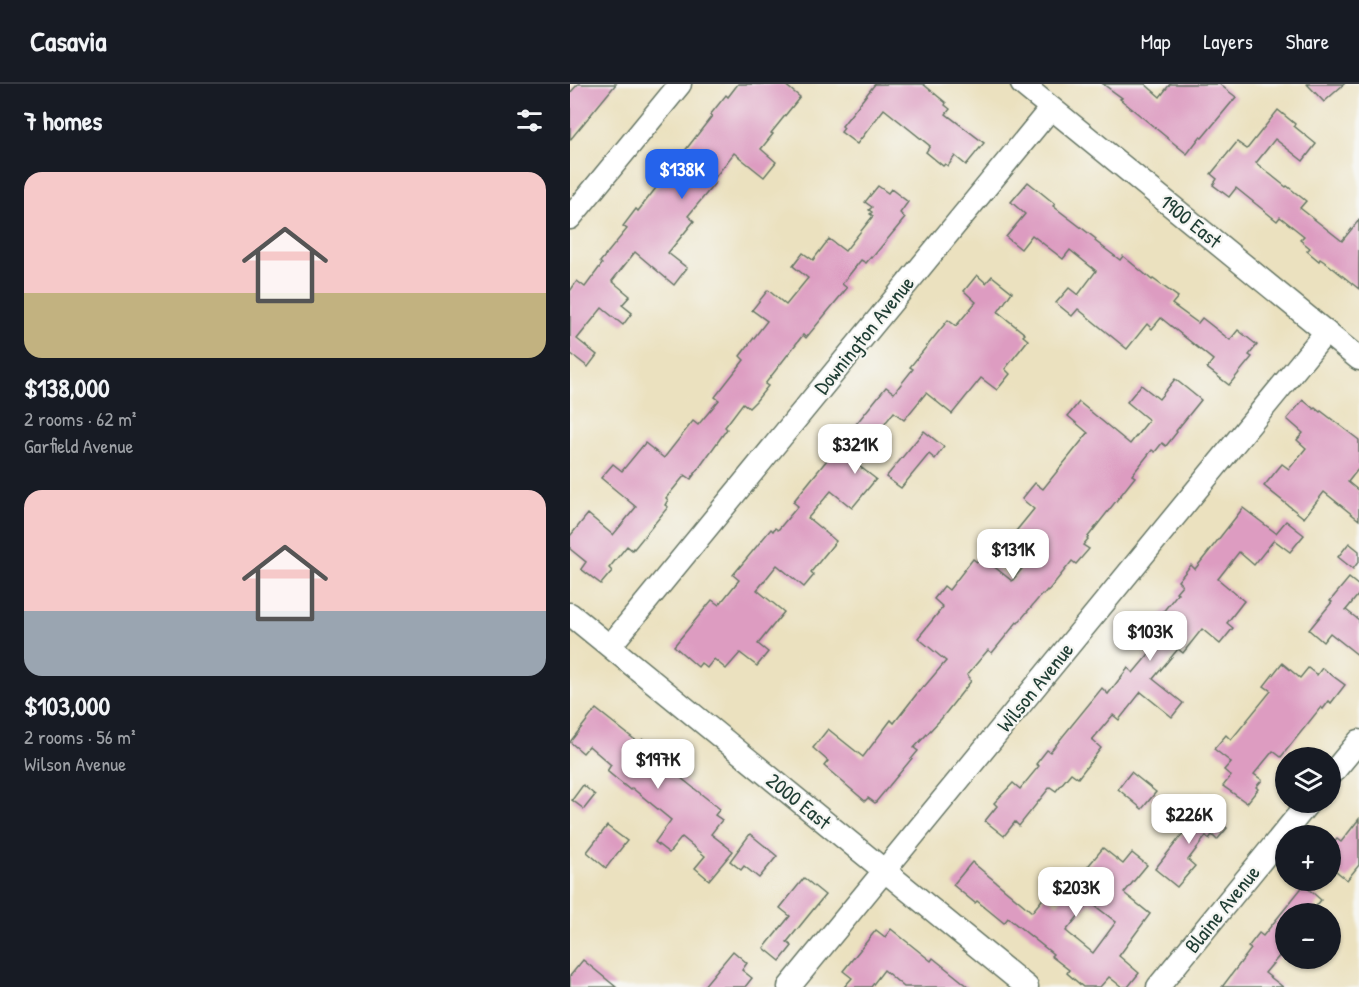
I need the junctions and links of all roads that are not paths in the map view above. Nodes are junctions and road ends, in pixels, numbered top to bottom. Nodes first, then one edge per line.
1 (680, 84) edge
2 (1022, 84) edge
3 (1051, 108) junction
4 (570, 218) edge
5 (1326, 332) junction
6 (1359, 359) edge
7 (570, 614) edge
8 (610, 646) junction
9 (1359, 741) edge
10 (1341, 763) edge
11 (1300, 813) edge
12 (885, 870) junction
13 (789, 987) edge
14 (1027, 987) edge
15 (1158, 987) edge

1 - 4 street
2 - 3 street, 1900 East
3 - 5 street, 1900 East
3 - 8 street, Downington Avenue
5 - 6 street, 1900 East
5 - 12 street, Wilson Avenue
7 - 8 street, 2000 East
8 - 12 street, 2000 East
9 - 10 street
11 - 15 street, Blaine Avenue
12 - 13 street, Wilson Avenue
12 - 14 street, 2000 East

